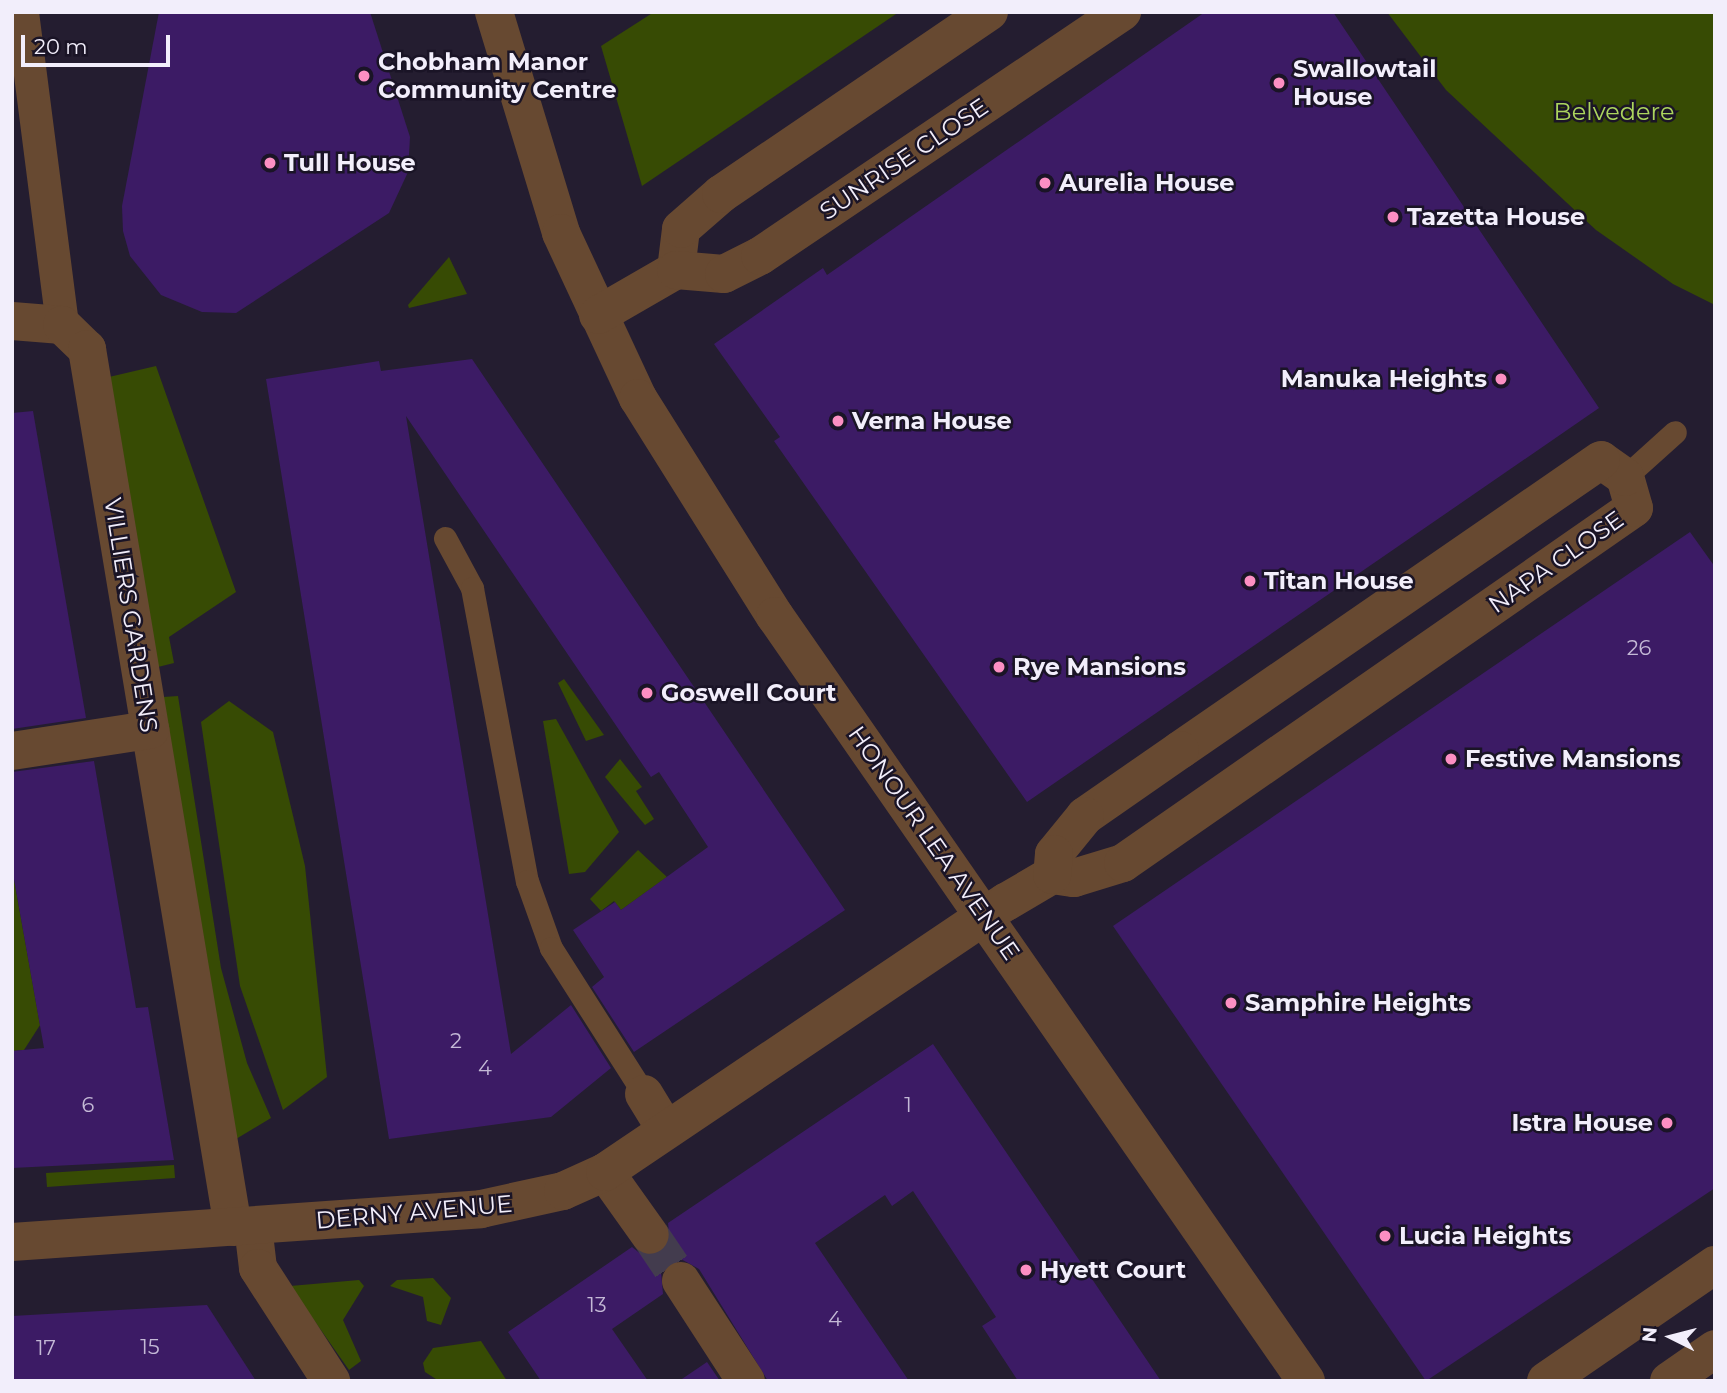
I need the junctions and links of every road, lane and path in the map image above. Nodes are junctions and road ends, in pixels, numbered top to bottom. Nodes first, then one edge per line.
1 (22, 12) edge
2 (494, 12) edge
3 (989, 12) edge
4 (1122, 12) edge
5 (676, 270) junction
6 (598, 315) junction
7 (12, 321) edge
8 (62, 324) junction
9 (1675, 432) dead end
10 (1625, 477) junction
11 (444, 538) dead end
12 (150, 730) junction
13 (12, 751) edge
14 (1052, 875) junction
15 (985, 915) junction
16 (644, 1094) joint
17 (666, 1130) junction
18 (605, 1172) junction
19 (243, 1227) junction
20 (650, 1235) tunnel mouth
21 (12, 1242) edge
22 (1715, 1265) edge
23 (681, 1281) tunnel mouth
24 (1715, 1349) edge
25 (331, 1381) edge
26 (746, 1381) edge
27 (1306, 1381) edge
28 (1546, 1381) edge
29 (1669, 1381) edge

1 - 8 street
2 - 6 street, HONOUR LEA AVENUE
3 - 5 street
4 - 5 street, SUNRISE CLOSE
5 - 6 street
6 - 15 street, HONOUR LEA AVENUE
7 - 8 street
8 - 12 street, VILLIERS GARDENS
9 - 10 lane
10 - 14 street, NAPA CLOSE
10 - 14 street, NAPA CLOSE
11 - 16 lane
12 - 13 street
12 - 19 street, VILLIERS GARDENS
14 - 15 street, NAPA CLOSE
15 - 17 street, DERNY AVENUE
15 - 27 street, HONOUR LEA AVENUE
16 - 17 street
17 - 18 street, DERNY AVENUE
18 - 19 street, DERNY AVENUE
18 - 20 street
19 - 21 street, DERNY AVENUE
19 - 25 street, VILLIERS GARDENS
22 - 28 street
23 - 26 street
24 - 29 street

